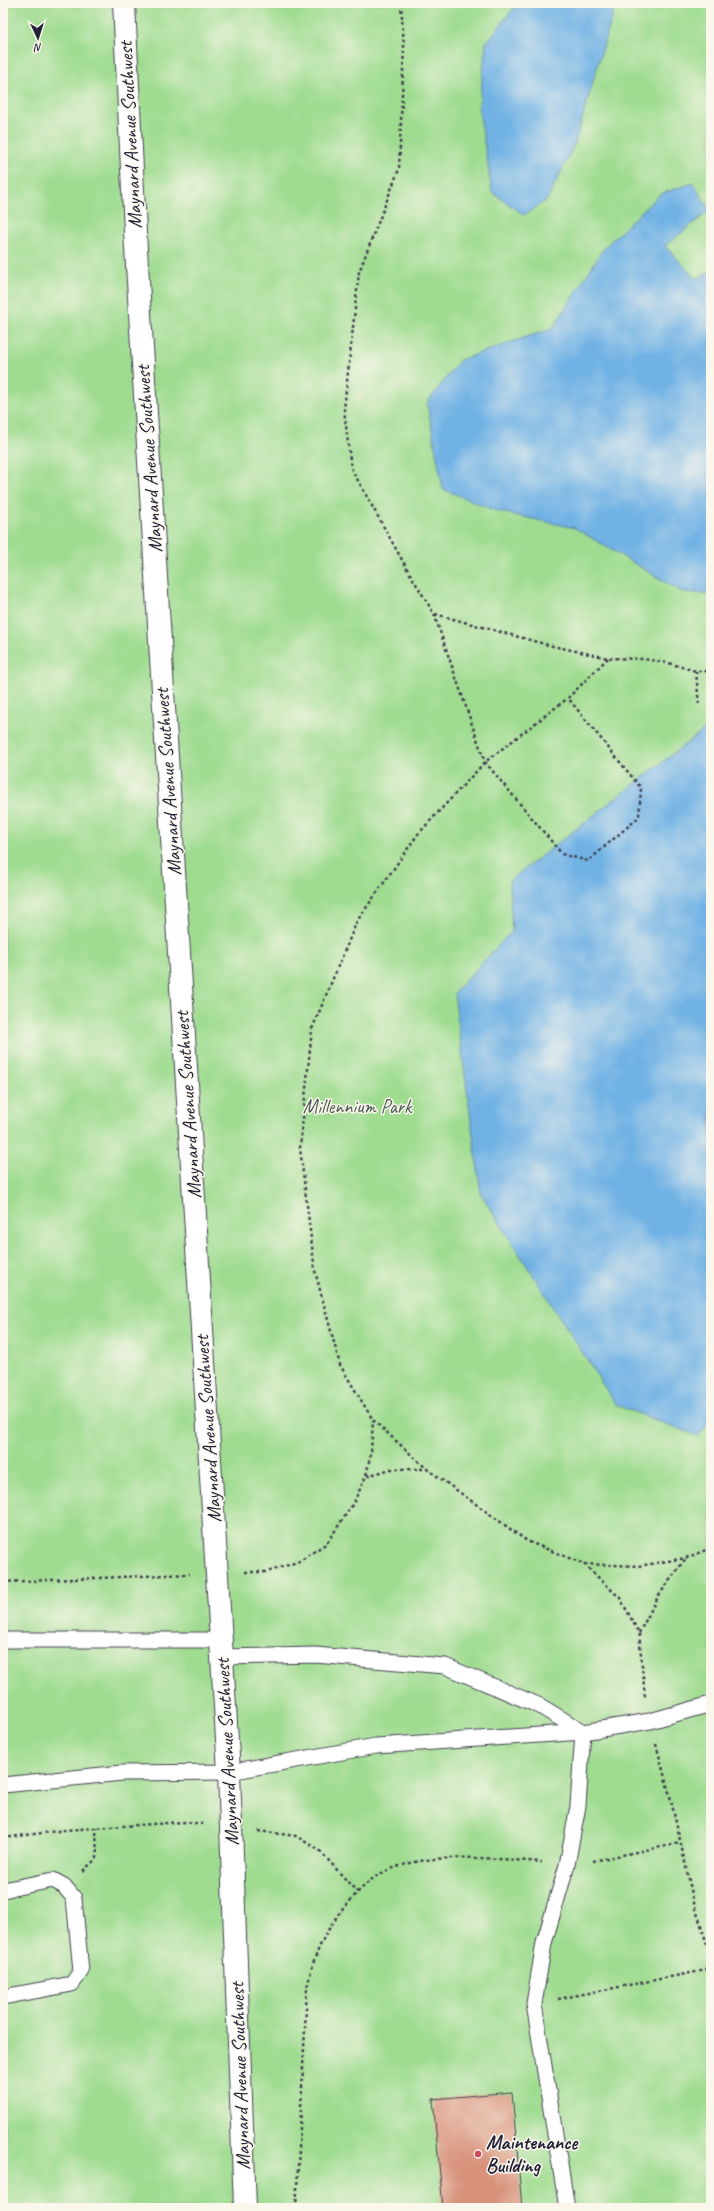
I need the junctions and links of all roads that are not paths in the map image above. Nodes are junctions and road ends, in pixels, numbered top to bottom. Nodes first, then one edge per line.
1 (124, 3) edge
2 (3, 1640) edge
3 (222, 1648) junction
4 (711, 1704) edge
5 (583, 1732) junction
6 (230, 1772) junction
7 (3, 1785) edge
8 (3, 1890) edge
9 (3, 1997) edge
10 (245, 2208) edge
11 (567, 2208) edge

1 - 3 street, Maynard Avenue Southwest
2 - 3 lane
3 - 5 lane
3 - 6 street, Maynard Avenue Southwest
4 - 5 lane
5 - 6 lane
5 - 11 lane
6 - 7 lane
6 - 10 street, Maynard Avenue Southwest
8 - 9 lane

